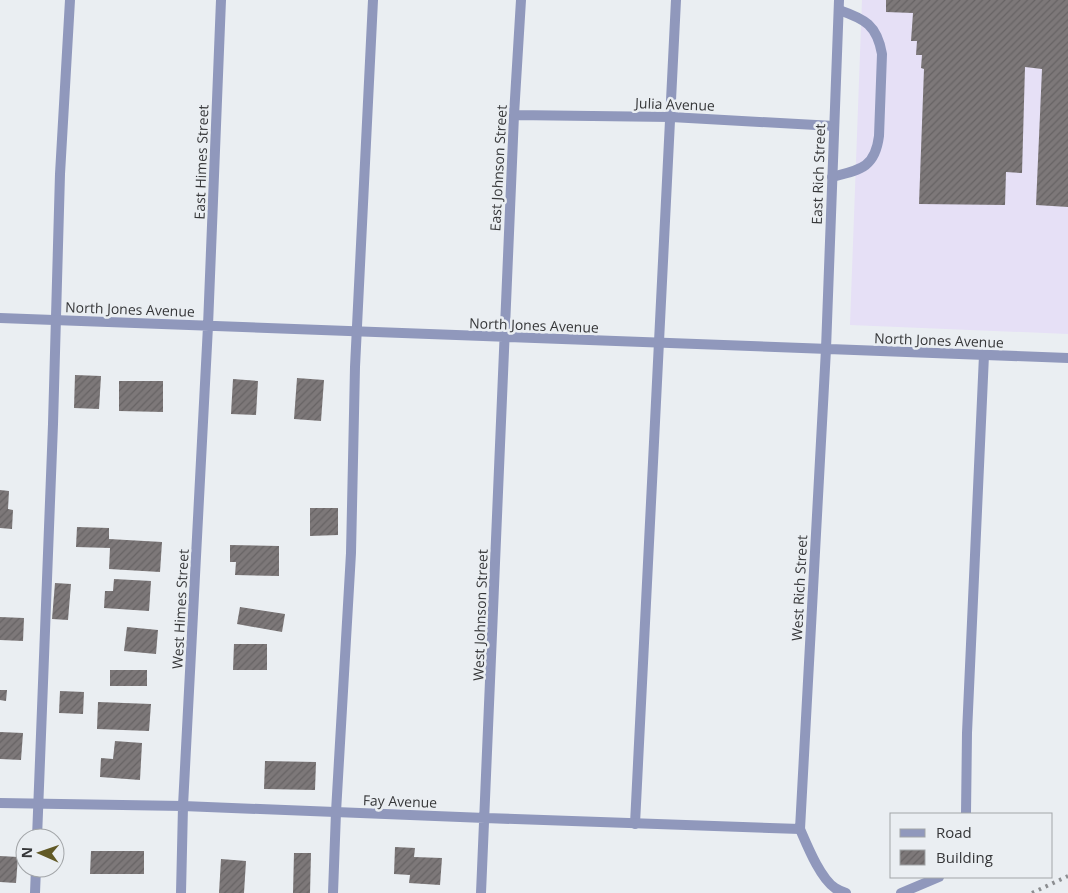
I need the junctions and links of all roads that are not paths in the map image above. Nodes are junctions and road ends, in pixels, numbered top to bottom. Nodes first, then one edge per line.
1 (70, 0) edge
2 (221, 0) edge
3 (373, 0) edge
4 (521, 0) edge
5 (676, 0) edge
6 (839, 5) edge
7 (514, 115) junction
8 (671, 117) junction
9 (834, 126) junction
10 (832, 177) junction
11 (0, 318) edge
12 (56, 320) junction
13 (208, 326) junction
14 (356, 332) junction
15 (505, 338) junction
16 (659, 343) junction
17 (826, 349) junction
18 (984, 355) junction
19 (1068, 358) edge
20 (0, 803) edge
21 (38, 805) junction
22 (183, 806) junction
23 (336, 812) junction
24 (966, 813) edge
25 (485, 818) junction
26 (635, 824) junction
27 (37, 828) edge
28 (800, 829) junction
29 (36, 878) edge
30 (937, 878) edge
31 (35, 893) edge
32 (181, 893) edge
33 (333, 893) edge
34 (481, 893) edge
35 (846, 893) edge
36 (901, 893) edge

1 - 12 street
2 - 13 street, East Himes Street
3 - 14 street
4 - 7 street, East Johnson Street
5 - 8 street
6 - 9 street, East Rich Street
6 - 10 street
7 - 8 street, Julia Avenue
7 - 15 street, East Johnson Street
8 - 9 street, Julia Avenue
8 - 16 street
9 - 10 street, East Rich Street
10 - 17 street, East Rich Street
11 - 12 street, North Jones Avenue
12 - 13 street, North Jones Avenue
12 - 21 street
13 - 14 street, North Jones Avenue
13 - 22 street, West Himes Street
14 - 15 street, North Jones Avenue
14 - 23 street
15 - 16 street, North Jones Avenue
15 - 25 street, West Johnson Street
16 - 17 street, North Jones Avenue
16 - 26 street
17 - 18 street, North Jones Avenue
17 - 28 street, West Rich Street
18 - 19 street, North Jones Avenue
18 - 24 street
20 - 21 street, Fay Avenue
21 - 22 street, Fay Avenue
21 - 27 street
22 - 23 street, Fay Avenue
22 - 32 street, West Himes Street
23 - 25 street, Fay Avenue
23 - 33 street
25 - 26 street, Fay Avenue
25 - 34 street, West Johnson Street
26 - 28 street, Fay Avenue
28 - 35 street
29 - 31 street
30 - 36 street

